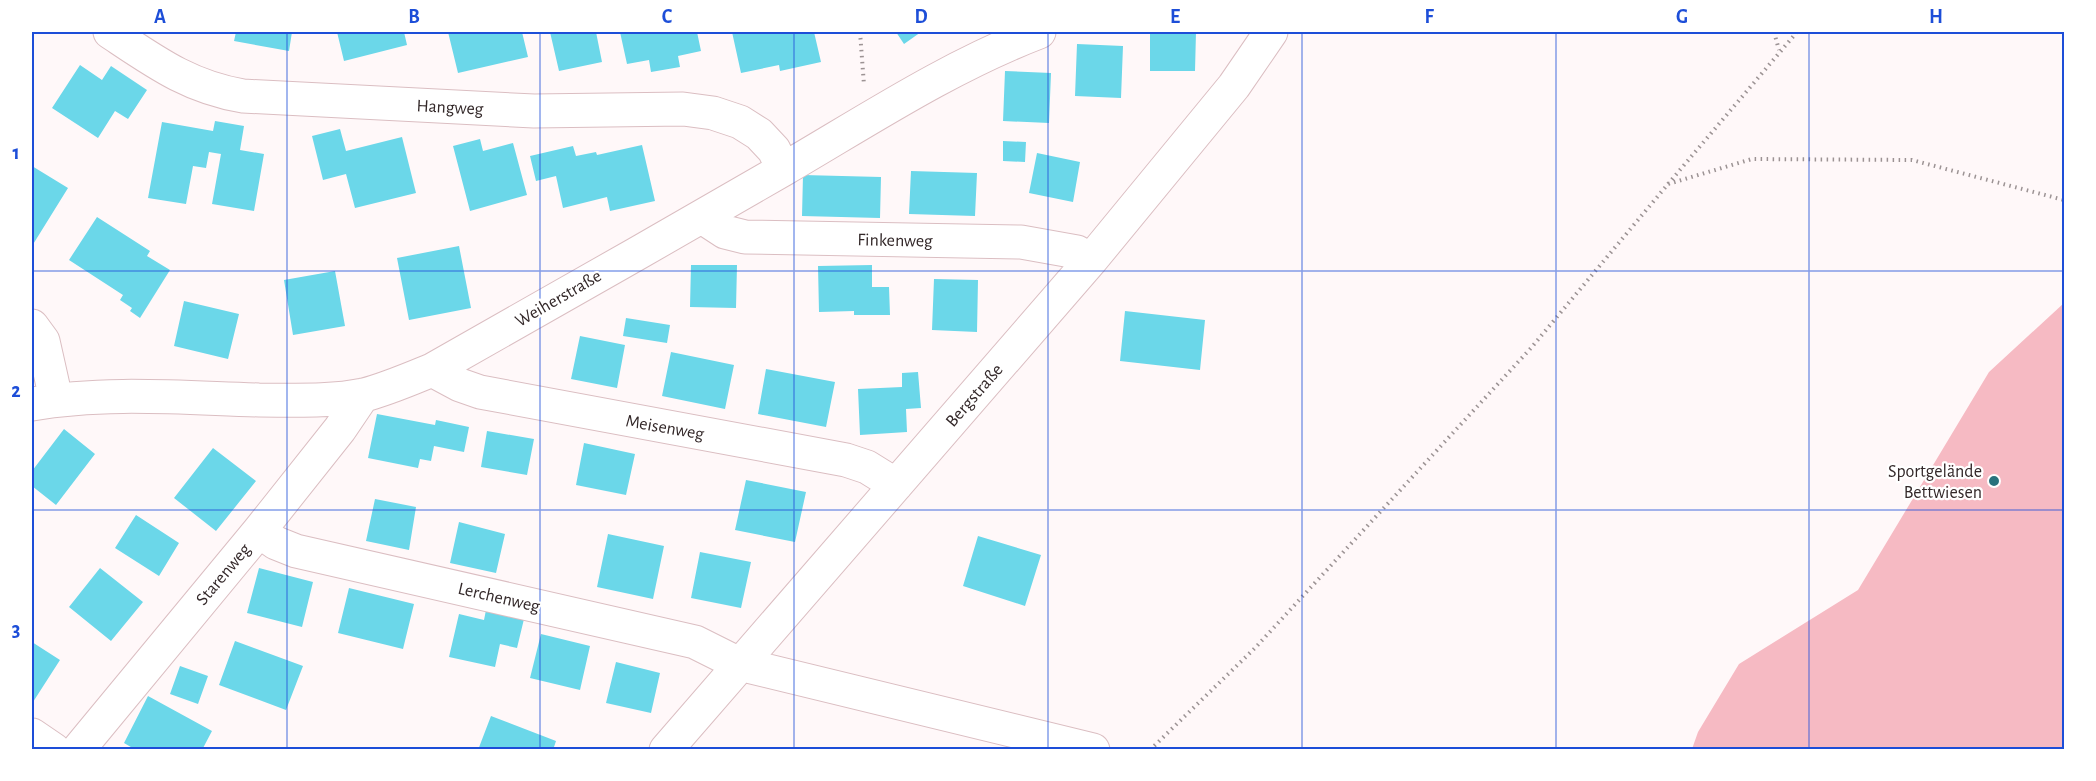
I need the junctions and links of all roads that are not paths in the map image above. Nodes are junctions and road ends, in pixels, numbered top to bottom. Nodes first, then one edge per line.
1 (110, 32) edge
2 (1039, 32) edge
3 (1271, 32) edge
4 (783, 169) junction
5 (702, 217) junction
6 (1091, 260) junction
7 (32, 326) edge
8 (432, 370) junction
9 (363, 395) junction
10 (44, 402) edge
11 (896, 485) junction
12 (259, 531) junction
13 (739, 664) junction
14 (32, 735) edge
15 (54, 750) edge
16 (78, 750) edge
17 (666, 750) edge
18 (1094, 750) edge

1 - 4 street, Hangweg
2 - 4 street, Weiherstraße
3 - 6 street, Bergstraße
4 - 5 street, Weiherstraße
5 - 6 street, Finkenweg
5 - 8 street, Weiherstraße
6 - 11 street, Bergstraße
7 - 10 street
8 - 9 street, Weiherstraße
8 - 11 street, Meisenweg
9 - 10 street, Weiherstraße
9 - 12 street, Starenweg
11 - 13 street, Bergstraße
12 - 13 street, Lerchenweg
12 - 16 street, Starenweg
13 - 17 street, Bergstraße
13 - 18 street, Lerchenweg
14 - 15 street

